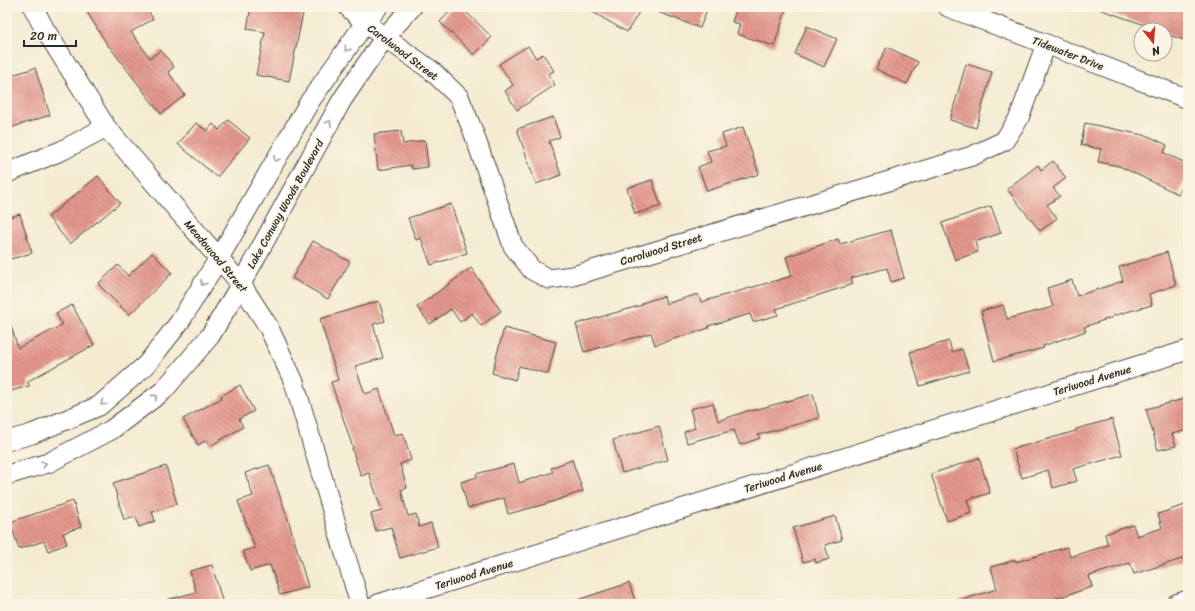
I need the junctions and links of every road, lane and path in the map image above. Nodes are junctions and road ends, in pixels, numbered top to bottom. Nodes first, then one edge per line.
1 (33, 7) edge
2 (348, 7) edge
3 (378, 7) edge
4 (412, 7) edge
5 (948, 7) edge
6 (365, 23) junction
7 (386, 38) junction
8 (1046, 44) junction
9 (1188, 99) edge
10 (106, 127) junction
11 (7, 173) edge
12 (219, 258) junction
13 (241, 284) junction
14 (1188, 350) edge
15 (7, 441) edge
16 (7, 474) edge
17 (1188, 600) edge
18 (360, 604) edge
19 (378, 604) edge
20 (1176, 604) edge

1 - 10 street, Meadowood Street
2 - 6 street, Carolwood Street
3 - 6 street
4 - 7 street, Lake Conway Woods Boulevard
5 - 8 street, Tidewater Drive
6 - 7 street, Carolwood Street
6 -> 12 street
7 - 8 street, Carolwood Street
13 -> 7 street, Lake Conway Woods Boulevard
8 - 9 street, Tidewater Drive
10 - 11 street
10 - 12 street, Meadowood Street
12 - 13 street, Meadowood Street
12 -> 15 street
16 -> 13 street, Lake Conway Woods Boulevard
13 - 18 street, Meadowood Street
14 - 19 street, Teriwood Avenue
17 - 20 street

